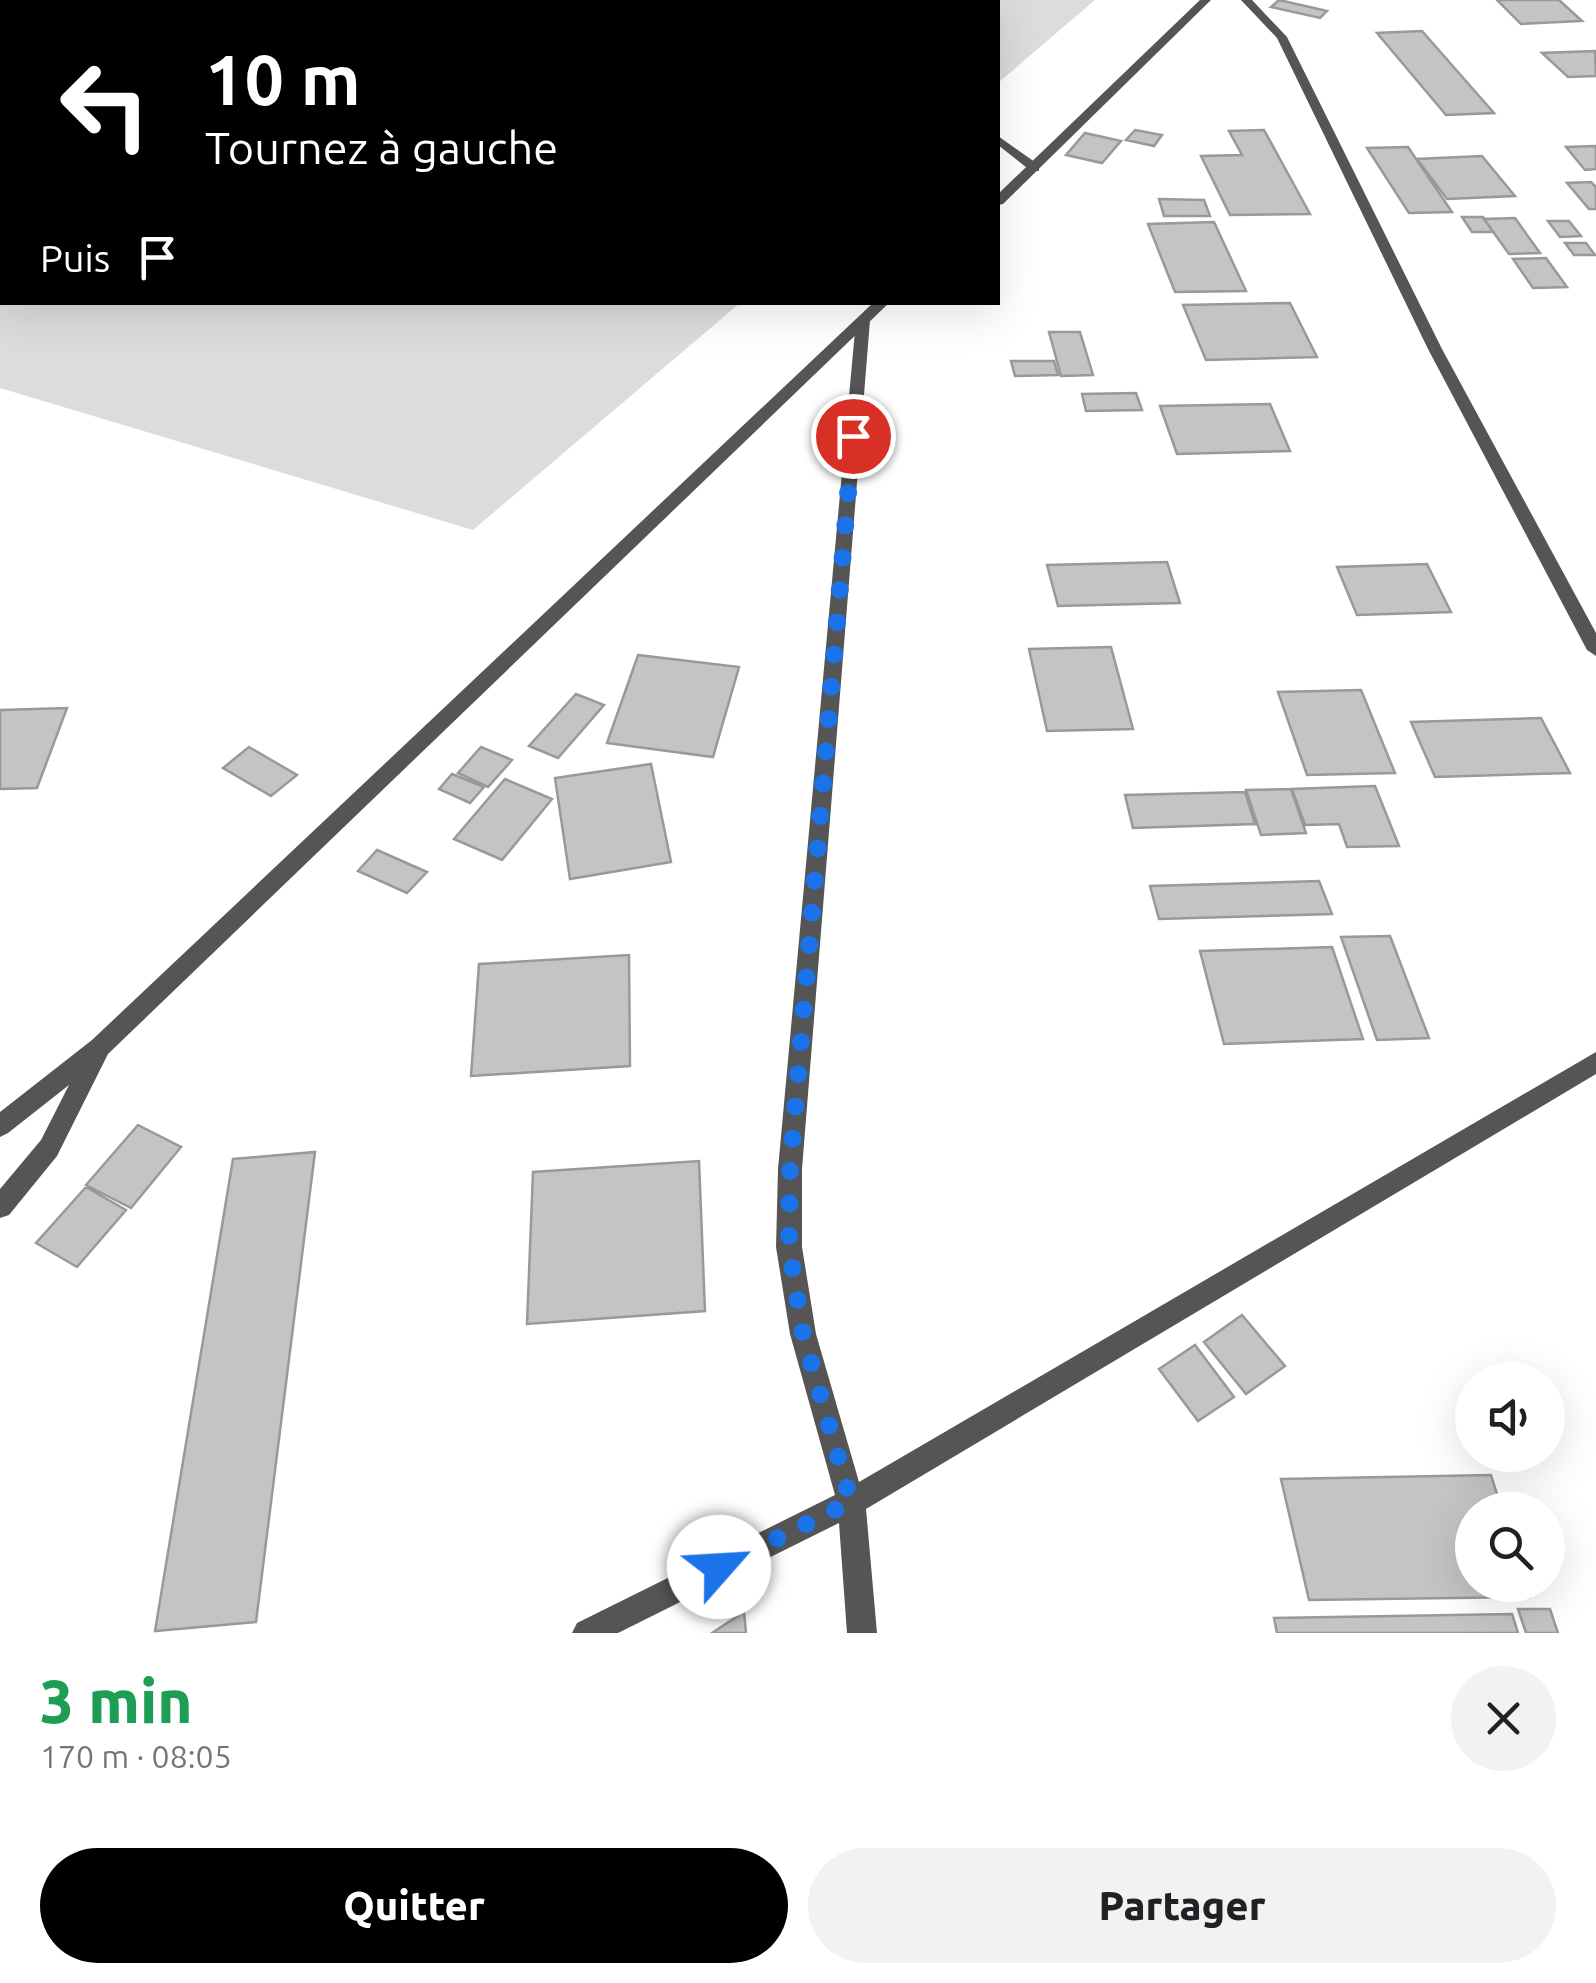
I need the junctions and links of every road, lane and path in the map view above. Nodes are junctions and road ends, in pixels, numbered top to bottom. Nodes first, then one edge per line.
1 (1206, 0) edge
2 (1246, 0) edge
3 (1000, 142) edge
4 (1034, 168) junction
5 (1000, 199) edge
6 (880, 305) edge
7 (863, 320) junction
8 (1596, 650) edge
9 (100, 1046) junction
10 (1596, 1062) edge
11 (0, 1126) edge
12 (0, 1207) edge
13 (851, 1502) junction
14 (587, 1633) edge
15 (862, 1633) edge

1 - 4 street
2 - 8 street
3 - 4 street
4 - 5 street
6 - 7 street
7 - 9 street
7 - 13 street
9 - 11 street
9 - 12 street
10 - 13 street
13 - 14 street
13 - 15 street

